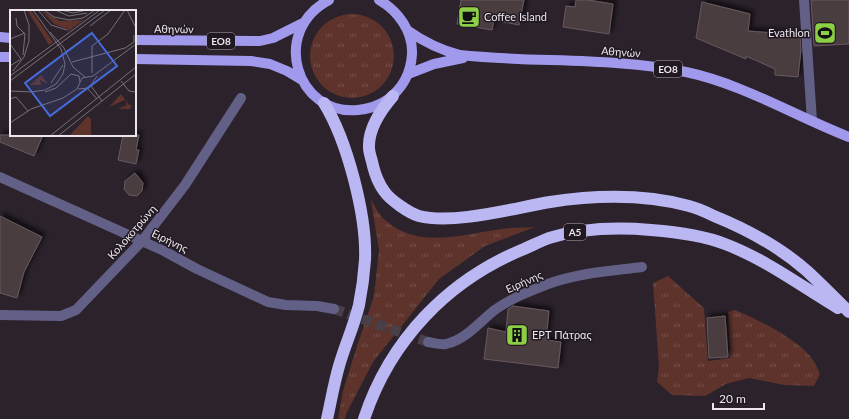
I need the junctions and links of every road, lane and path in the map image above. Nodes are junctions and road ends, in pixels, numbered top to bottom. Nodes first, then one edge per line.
1 (329, 0) edge
2 (379, 0) edge
3 (804, 0) edge
4 (303, 23) junction
5 (407, 30) junction
6 (0, 37) edge
7 (10, 38) edge
8 (136, 40) edge
9 (474, 57) junction
10 (136, 59) edge
11 (408, 74) junction
12 (302, 80) junction
13 (393, 96) junction
14 (240, 98) dead end
15 (324, 103) junction
16 (812, 121) junction
17 (849, 137) edge
18 (0, 177) edge
19 (142, 241) junction
20 (642, 267) dead end
21 (334, 309) tunnel mouth
22 (849, 312) edge
23 (0, 315) edge
24 (849, 315) edge
25 (428, 342) tunnel mouth
26 (327, 419) edge
27 (364, 419) edge

1 - 4 main road, Αθηνών / ΕΟ8
2 - 5 main road, Αθηνών / ΕΟ8
3 - 16 street
4 - 8 main road, Αθηνών / ΕΟ8
4 - 12 main road, Αθηνών / ΕΟ8
5 - 9 main road, Αθηνών / ΕΟ8
5 - 11 main road, Αθηνών / ΕΟ8
6 - 7 main road
9 - 11 main road, Αθηνών / ΕΟ8
9 - 16 main road, Αθηνών / ΕΟ8
10 - 12 main road, Αθηνών / ΕΟ8
11 - 13 main road, Αθηνών / ΕΟ8
12 - 15 main road, Αθηνών / ΕΟ8
13 - 15 main road, Αθηνών / ΕΟ8
13 - 22 highway
14 - 19 street, Κολοκοτρώνη
15 - 26 highway
16 - 17 main road, Αθηνών / ΕΟ8
18 - 19 street, Ειρήνης
19 - 21 street, Ειρήνης
19 - 23 street, Κολοκοτρώνη
20 - 25 street, Ειρήνης
24 - 27 highway, Α5

